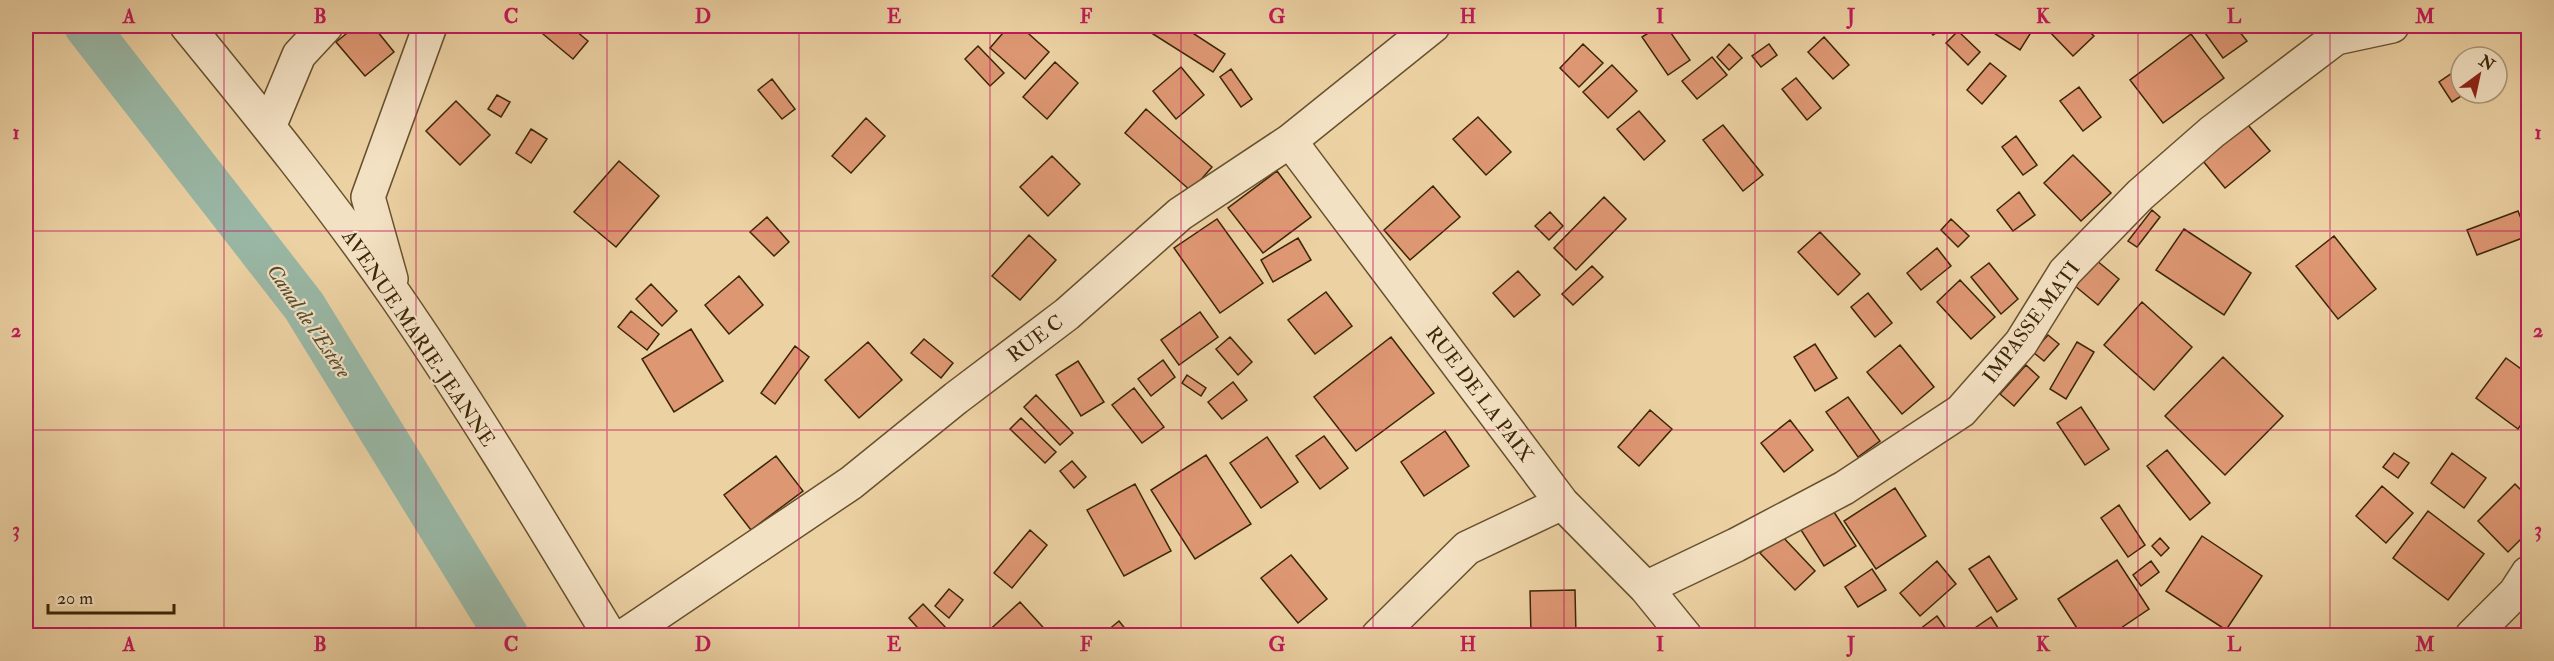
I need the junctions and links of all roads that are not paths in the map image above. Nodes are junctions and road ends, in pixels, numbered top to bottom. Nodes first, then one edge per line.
1 (187, 26) edge
2 (326, 26) edge
3 (430, 26) edge
4 (1433, 26) edge
5 (2392, 26) edge
6 (269, 127) junction
7 (1290, 141) junction
8 (397, 298) junction
9 (1562, 503) junction
10 (2529, 573) edge
11 (1646, 588) junction
12 (609, 636) edge
13 (624, 636) edge
14 (1378, 636) edge
15 (1685, 636) edge
16 (2472, 636) edge

1 - 6 street, AVENUE MARIE-JEANNE
2 - 6 street
3 - 8 street
4 - 7 street, RUE C
5 - 11 street, IMPASSE MATI
6 - 8 street, AVENUE MARIE-JEANNE
7 - 9 street, RUE DE LA PAIX
7 - 13 street, RUE C
8 - 12 street, AVENUE MARIE-JEANNE
9 - 11 street, RUE DE LA PAIX
9 - 14 street
10 - 16 street
11 - 15 street, RUE DE LA PAIX

